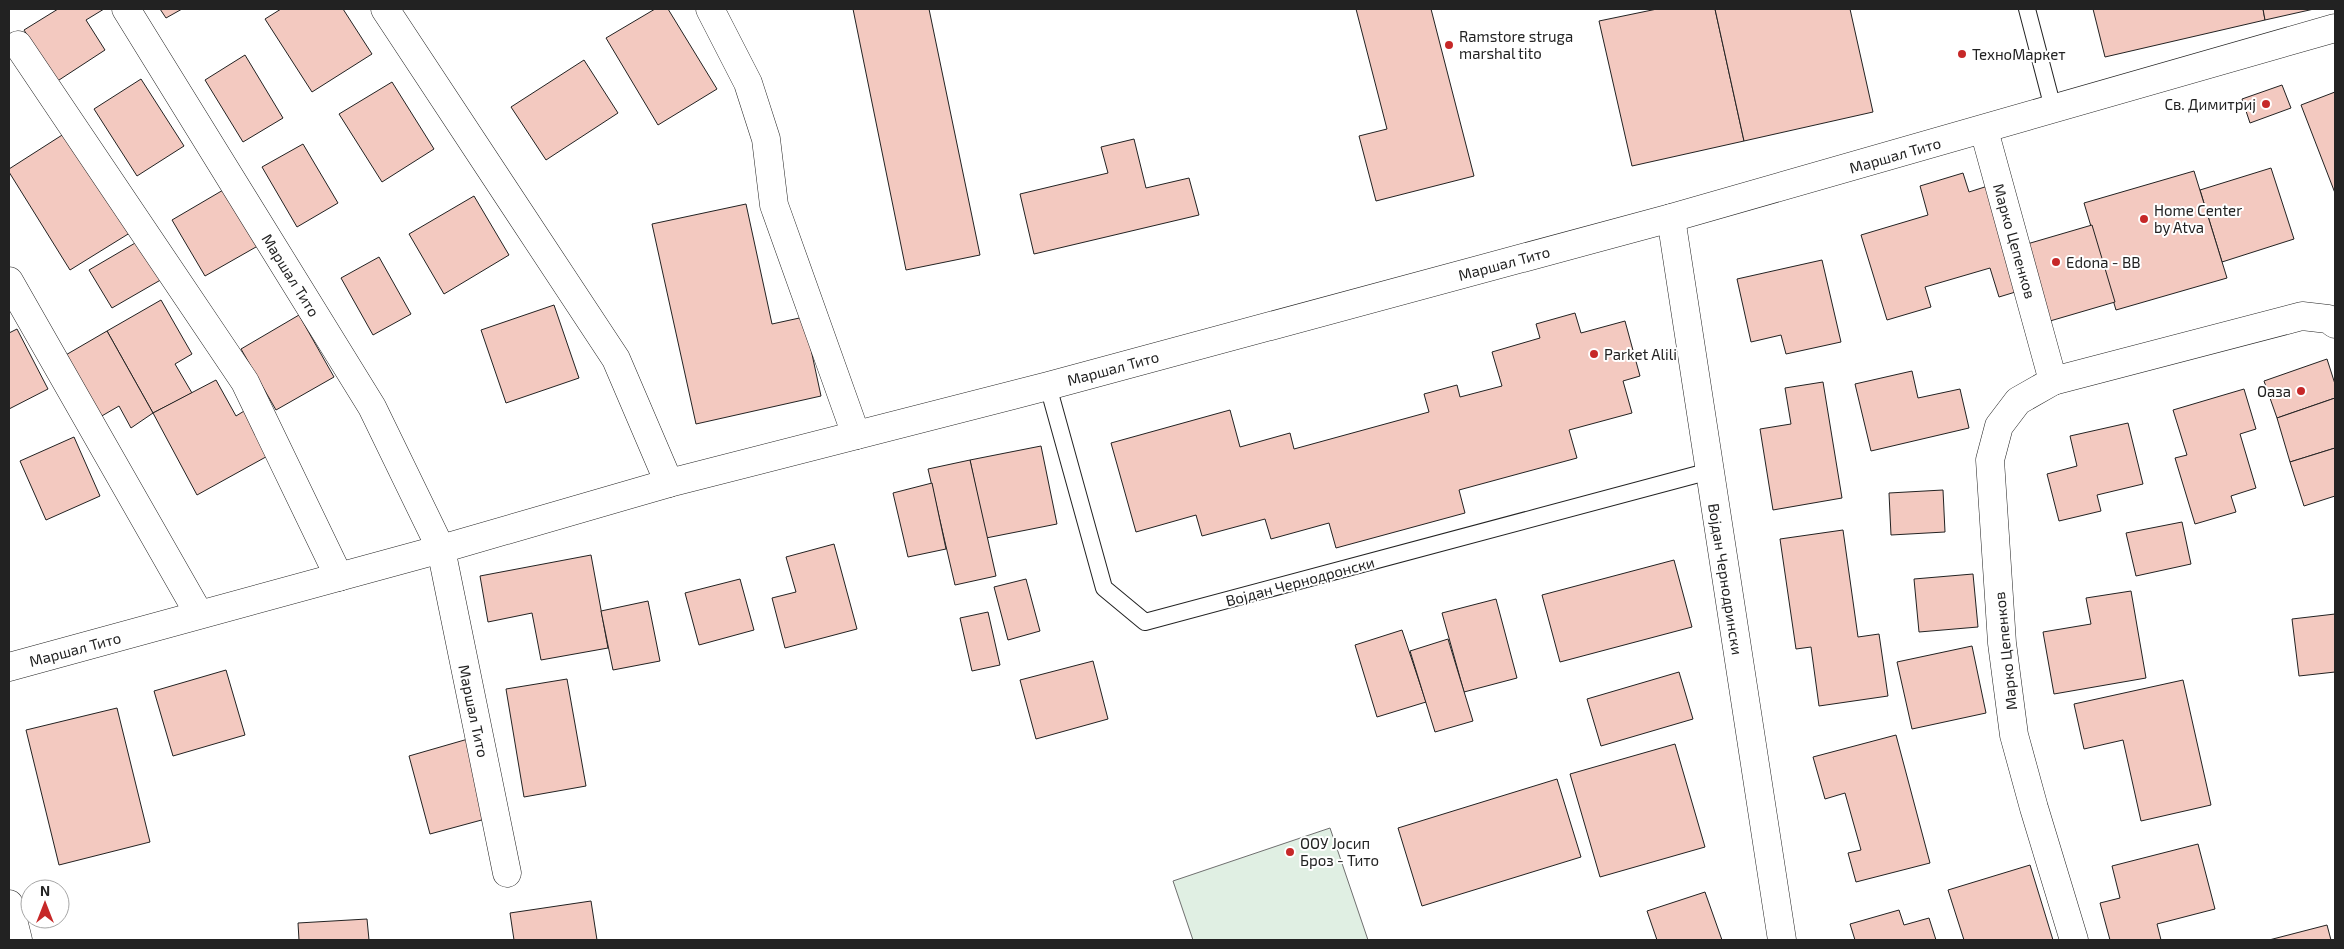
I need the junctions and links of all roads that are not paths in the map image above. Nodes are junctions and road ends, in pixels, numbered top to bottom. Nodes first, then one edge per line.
1 (126, 9) edge
2 (385, 9) edge
3 (710, 9) edge
4 (2027, 9) edge
5 (2335, 28) edge
6 (18, 45) dead end
7 (2052, 108) junction
8 (1984, 130) junction
9 (1671, 218) junction
10 (9, 281) edge
11 (2335, 324) edge
12 (2054, 381) junction
13 (1048, 386) junction
14 (856, 435) junction
15 (1710, 471) junction
16 (669, 484) junction
17 (441, 549) junction
18 (339, 577) junction
19 (199, 614) junction
20 (9, 667) edge
21 (507, 872) dead end
22 (9, 904) edge
23 (18, 940) edge
24 (1782, 940) edge
25 (2074, 940) edge

1 - 17 street, Маршал Тито
2 - 16 street
3 - 14 street
4 - 7 lane
5 - 7 street, Маршал Тито
6 - 18 street
7 - 8 street, Маршал Тито
8 - 9 street, Маршал Тито
8 - 12 street, Марко Цепенков
9 - 13 street, Маршал Тито
9 - 15 street, Војдан Чернодрински
10 - 19 street
11 - 12 street, Марко Цепенков
12 - 25 street, Марко Цепенков
13 - 14 street, Маршал Тито
13 - 15 lane, Војдан Чернодронски
14 - 16 street, Маршал Тито
15 - 24 street, Војдан Чернодрински
16 - 17 street, Маршал Тито
17 - 18 street, Маршал Тито
17 - 21 street, Маршал Тито
18 - 19 street, Маршал Тито
19 - 20 street, Маршал Тито
22 - 23 street

